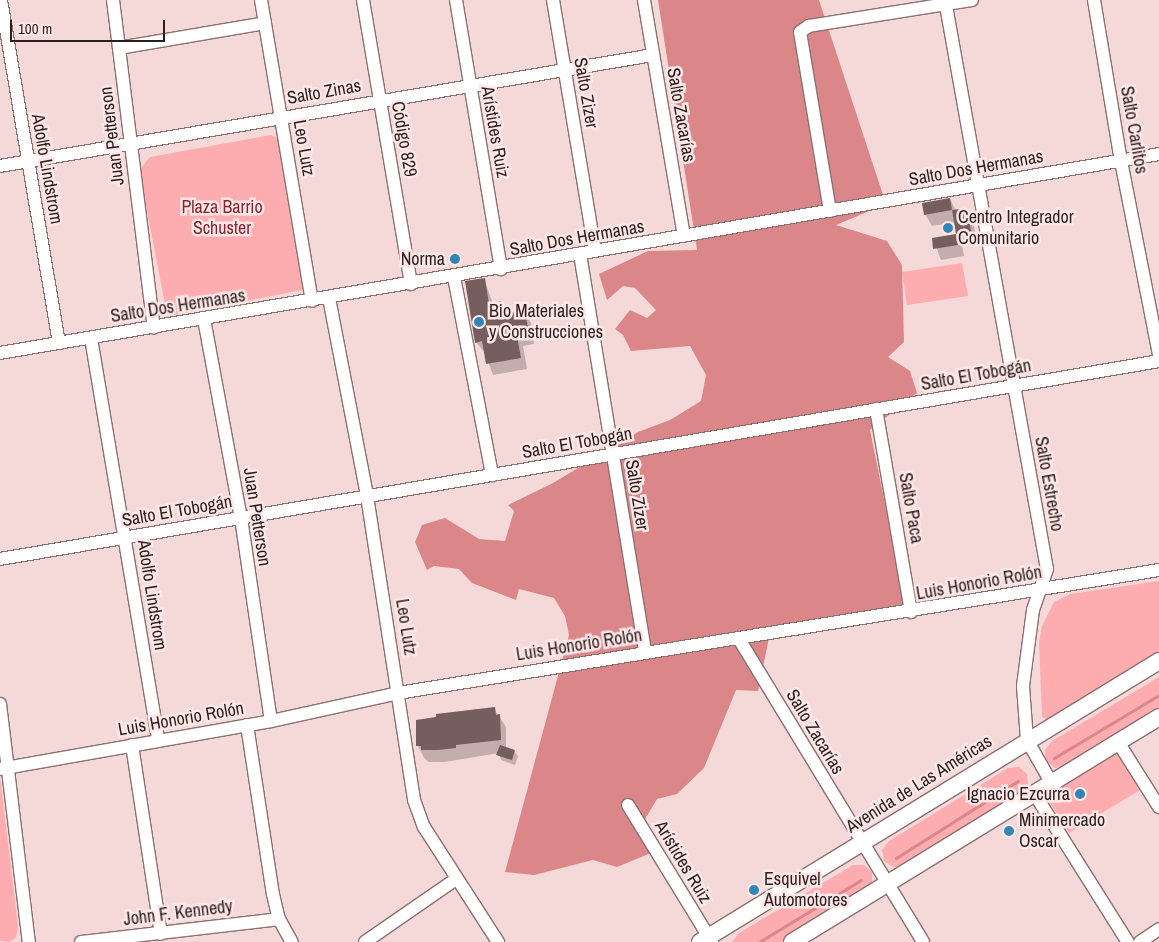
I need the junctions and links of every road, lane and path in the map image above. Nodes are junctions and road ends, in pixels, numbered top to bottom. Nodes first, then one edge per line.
1 (1, 0) edge
2 (113, 0) edge
3 (261, 0) edge
4 (363, 0) edge
5 (456, 0) edge
6 (552, 0) edge
7 (644, 0) edge
8 (972, 0) edge
9 (1094, 0) edge
10 (946, 2) edge
11 (265, 23) junction
12 (119, 48) junction
13 (653, 55) junction
14 (564, 70) junction
15 (470, 86) junction
16 (380, 101) junction
17 (281, 117) junction
18 (130, 142) junction
19 (1159, 154) edge
20 (28, 160) junction
21 (1121, 161) junction
22 (0, 166) edge
23 (978, 185) junction
24 (830, 211) junction
25 (684, 236) junction
26 (595, 251) junction
27 (580, 254) junction
28 (501, 269) junction
29 (454, 277) junction
30 (411, 284) junction
31 (329, 298) junction
32 (312, 302) junction
33 (204, 319) junction
34 (154, 327) junction
35 (91, 338) junction
36 (59, 343) junction
37 (0, 353) edge
38 (1159, 354) edge
39 (1159, 361) edge
40 (1014, 386) junction
41 (876, 409) junction
42 (613, 454) junction
43 (492, 475) junction
44 (367, 496) junction
45 (240, 518) junction
46 (125, 538) junction
47 (0, 559) edge
48 (1159, 570) edge
49 (1040, 590) junction
50 (910, 612) junction
51 (739, 639) junction
52 (645, 652) junction
53 (1159, 661) edge
54 (398, 693) junction
55 (0, 704) edge
56 (1159, 717) edge
57 (271, 721) junction
58 (247, 725) junction
59 (158, 740) junction
60 (1027, 740) junction
61 (1118, 742) junction
62 (132, 745) junction
63 (4, 769) edge
64 (1051, 782) junction
65 (1034, 793) junction
66 (628, 805) dead end
67 (1159, 807) edge
68 (862, 844) junction
69 (456, 879) junction
70 (887, 884) junction
71 (280, 919) junction
72 (1159, 930) edge
73 (161, 934) junction
74 (707, 940) edge
75 (29, 942) edge
76 (82, 942) edge
77 (292, 942) edge
78 (365, 942) edge
79 (498, 942) edge
80 (792, 942) edge
81 (923, 942) edge
82 (1128, 942) edge
83 (1140, 942) edge

1 - 20 street, Adolfo Lindstrom
2 - 12 street, Juan Petterson
3 - 11 street, Leo Lutz
4 - 16 street, Código 829
5 - 15 street, Arístides Ruiz
6 - 14 street, Salto Zizer
7 - 13 street, Salto Zacarías
8 - 10 street
9 - 21 street, Salto Carlitos
10 - 23 street, Salto Estrecho
10 - 24 street
11 - 12 street
11 - 17 street, Leo Lutz
12 - 18 street, Juan Petterson
13 - 14 street, Salto Zinas
13 - 25 street, Salto Zacarías
14 - 15 street, Salto Zinas
14 - 26 street, Salto Zizer
15 - 16 street, Salto Zinas
15 - 28 street, Arístides Ruiz
16 - 17 street, Salto Zinas
16 - 30 street, Código 829
17 - 18 street, Salto Zinas
17 - 32 street, Leo Lutz
18 - 20 street, Salto Zinas
18 - 34 street, Juan Petterson
19 - 21 street, Salto Dos Hermanas
20 - 22 street, Salto Zinas
20 - 36 street, Adolfo Lindstrom
21 - 23 street, Salto Dos Hermanas
21 - 38 street, Salto Carlitos
23 - 24 street, Salto Dos Hermanas
23 - 40 street, Salto Estrecho
24 - 25 street, Salto Dos Hermanas
25 - 26 street, Salto Dos Hermanas
26 - 27 street, Salto Dos Hermanas
27 - 28 street, Salto Dos Hermanas
27 - 42 street, Salto Zizer
28 - 29 street, Salto Dos Hermanas
29 - 30 street, Salto Dos Hermanas
29 - 43 street
30 - 31 street, Salto Dos Hermanas
31 - 32 street, Salto Dos Hermanas
31 - 44 street, Leo Lutz
32 - 33 street, Salto Dos Hermanas
33 - 34 street, Salto Dos Hermanas
33 - 45 street, Juan Petterson
34 - 35 street, Salto Dos Hermanas
35 - 36 street, Salto Dos Hermanas
35 - 46 street, Adolfo Lindstrom
36 - 37 street, Salto Dos Hermanas
39 - 40 street, Salto El Tobogán
40 - 41 street, Salto El Tobogán
40 - 49 street, Salto Estrecho
41 - 42 street, Salto El Tobogán
41 - 50 street, Salto Paca
42 - 43 street, Salto El Tobogán
42 - 52 street, Salto Zizer
43 - 44 street, Salto El Tobogán
44 - 45 street, Salto El Tobogán
44 - 54 street, Leo Lutz
45 - 46 street, Salto El Tobogán
45 - 57 street, Juan Petterson
46 - 47 street, Salto El Tobogán
46 - 59 street, Adolfo Lindstrom
48 - 49 street, Luis Honorio Rolón
49 - 50 street, Luis Honorio Rolón
49 - 60 street, Salto Estrecho
50 - 51 street, Luis Honorio Rolón
51 - 52 street, Luis Honorio Rolón
51 - 68 street, Salto Zacarías
52 - 54 street, Luis Honorio Rolón
53 - 60 main road, Avenida de Las Américas
54 - 57 street, Luis Honorio Rolón
54 - 69 street, Leo Lutz
55 - 63 street
56 - 61 main road
57 - 58 street, Luis Honorio Rolón
58 - 59 street, Luis Honorio Rolón
58 - 71 street
59 - 62 street, Luis Honorio Rolón
60 - 64 street, Salto Estrecho
60 - 68 main road, Avenida de Las Américas
61 - 64 main road
61 - 67 street
62 - 63 street, Luis Honorio Rolón
62 - 73 street
63 - 75 street
64 - 65 main road
65 - 70 main road
65 - 82 street
66 - 74 street, Arístides Ruiz
68 - 70 street, Salto Zacarías
68 - 74 main road, Avenida de Las Américas
69 - 78 street
69 - 79 street, Leo Lutz
70 - 80 main road
70 - 81 street, Salto Zacarías
71 - 73 street, John F. Kennedy
71 - 77 street
72 - 83 street
73 - 76 street, John F. Kennedy

